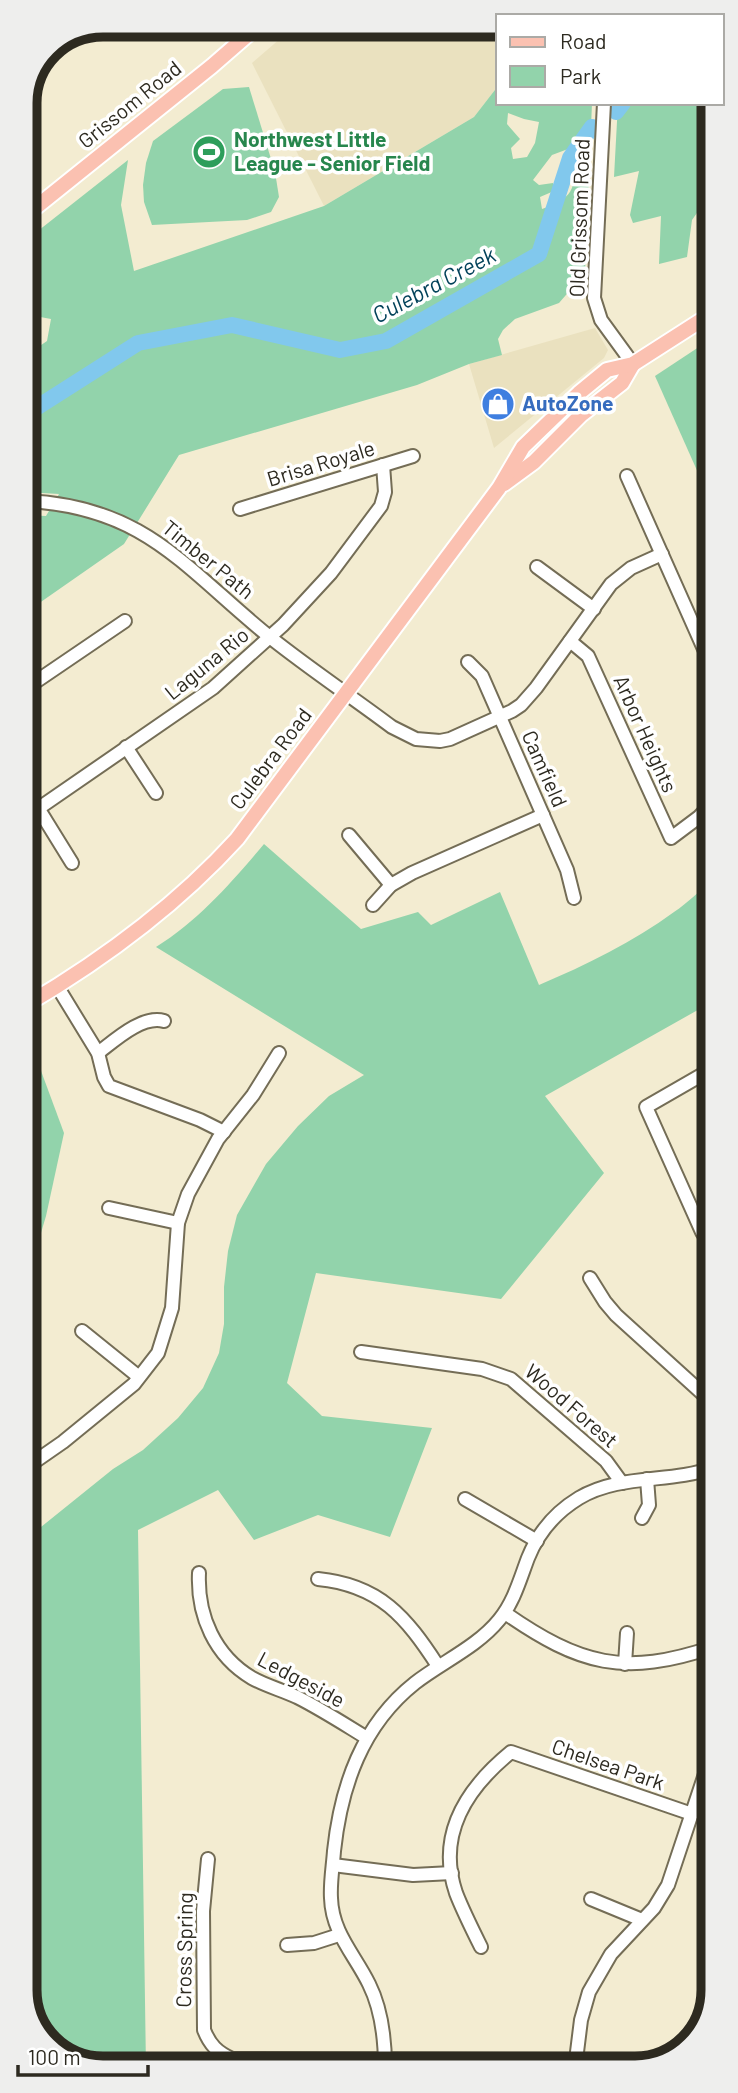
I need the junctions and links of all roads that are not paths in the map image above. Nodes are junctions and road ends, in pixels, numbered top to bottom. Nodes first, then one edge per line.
1 (244, 37) edge
2 (604, 105) edge
3 (37, 206) edge
4 (701, 320) edge
5 (633, 364) junction
6 (413, 456) dead end
7 (383, 465) junction
8 (627, 476) dead end
9 (37, 502) edge
10 (240, 509) dead end
11 (662, 554) junction
12 (537, 567) dead end
13 (593, 608) junction
14 (125, 621) dead end
15 (271, 637) junction
16 (570, 641) junction
17 (701, 642) edge
18 (468, 662) dead end
19 (37, 681) edge
20 (347, 693) junction
21 (500, 717) junction
22 (126, 747) junction
23 (156, 793) dead end
24 (38, 808) joint
25 (543, 815) junction
26 (701, 815) edge
27 (349, 835) dead end
28 (72, 863) dead end
29 (391, 885) junction
30 (574, 898) dead end
31 (373, 905) dead end
32 (57, 986) junction
33 (37, 998) edge
34 (164, 1021) dead end
35 (99, 1053) junction
36 (278, 1054) dead end
37 (701, 1075) edge
38 (223, 1132) junction
39 (109, 1208) dead end
40 (178, 1223) junction
41 (701, 1230) edge
42 (590, 1278) dead end
43 (82, 1331) dead end
44 (361, 1352) dead end
45 (139, 1377) junction
46 (701, 1392) edge
47 (37, 1460) edge
48 (701, 1472) edge
49 (647, 1479) junction
50 (622, 1483) junction
51 (465, 1499) dead end
52 (642, 1518) dead end
53 (537, 1541) junction
54 (199, 1573) dead end
55 (318, 1579) dead end
56 (505, 1613) junction
57 (627, 1633) dead end
58 (701, 1650) edge
59 (625, 1664) junction
60 (438, 1666) junction
61 (367, 1738) junction
62 (701, 1787) edge
63 (692, 1814) junction
64 (208, 1859) dead end
65 (333, 1864) junction
66 (452, 1872) junction
67 (591, 1899) dead end
68 (642, 1920) junction
69 (339, 1935) junction
70 (287, 1945) dead end
71 (481, 1947) dead end
72 (227, 2056) edge
73 (385, 2056) edge
74 (576, 2056) edge

1 - 3 main road, Grissom Road
2 - 5 street, Old Grissom Road
4 - 5 main road, Culebra Road
5 - 20 main road, Culebra Road
6 - 7 street, Brisa Royale
7 - 10 street, Brisa Royale
7 - 15 street, Laguna Rio
8 - 11 street
9 - 15 street, Timber Path
11 - 13 street, Timber Path
11 - 17 street
12 - 13 street
13 - 16 street, Timber Path
14 - 19 street
15 - 20 street, Timber Path
15 - 22 street, Laguna Rio
16 - 21 street, Timber Path
16 - 26 street, Arbor Heights
18 - 21 street, Camfield
20 - 21 street, Timber Path
20 - 32 main road, Culebra Road
21 - 25 street, Camfield
22 - 23 street
22 - 24 street, Laguna Rio
24 - 28 street
25 - 29 street
25 - 30 street, Camfield
27 - 29 street
29 - 31 street
32 - 33 main road, Culebra Road
32 - 35 street
34 - 35 street
35 - 38 street
36 - 38 street
37 - 41 street
38 - 40 street
39 - 40 street
40 - 45 street
42 - 46 street
43 - 45 street
44 - 50 street, Wood Forest
45 - 47 street
48 - 49 street
49 - 50 street
49 - 52 street
50 - 53 street
51 - 53 street
53 - 56 street
54 - 61 street, Ledgeside
55 - 60 street
56 - 59 street
56 - 60 street
57 - 59 street
58 - 59 street
60 - 61 street
61 - 65 street
62 - 63 street
63 - 66 street, Chelsea Park
63 - 68 street
64 - 72 street, Cross Spring
65 - 66 street
65 - 69 street
66 - 71 street
67 - 68 street
68 - 74 street
69 - 70 street
69 - 73 street

